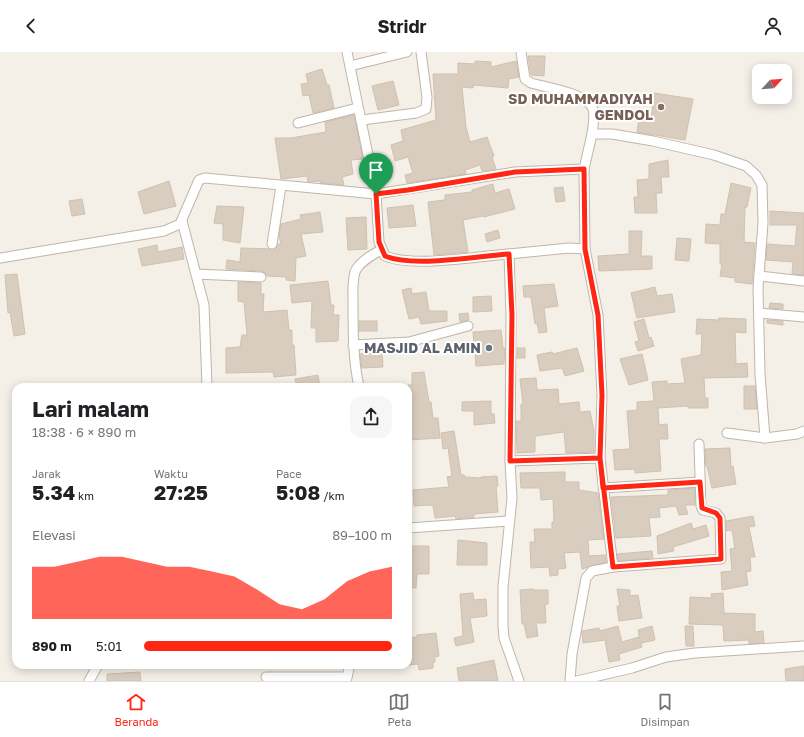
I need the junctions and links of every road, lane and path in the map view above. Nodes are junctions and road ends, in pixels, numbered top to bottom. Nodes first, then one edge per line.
1 (347, 52) edge
2 (407, 52) edge
3 (421, 52) edge
4 (521, 52) edge
5 (350, 66) junction
6 (357, 108) junction
7 (362, 120) junction
8 (298, 123) dead end
9 (592, 134) junction
10 (584, 169) junction
11 (281, 186) junction
12 (376, 194) junction
13 (182, 221) junction
14 (272, 244) dead end
15 (585, 249) junction
16 (381, 250) junction
17 (509, 254) junction
18 (0, 258) edge
19 (196, 274) junction
20 (759, 276) junction
21 (261, 277) dead end
22 (804, 281) edge
23 (759, 313) junction
24 (804, 318) edge
25 (468, 326) dead end
26 (353, 345) junction
27 (207, 383) edge
28 (358, 383) edge
29 (804, 431) edge
30 (727, 433) dead end
31 (765, 438) junction
32 (699, 444) dead end
33 (600, 458) junction
34 (510, 461) junction
35 (700, 482) junction
36 (603, 488) junction
37 (510, 520) junction
38 (412, 528) edge
39 (613, 567) junction
40 (804, 646) edge
41 (96, 669) edge
42 (349, 669) edge
43 (266, 677) dead end
44 (611, 677) edge
45 (346, 679) edge
46 (89, 681) edge
47 (519, 681) edge
48 (570, 681) edge
49 (577, 681) edge

1 - 5 street
2 - 5 street
3 - 7 street
4 - 9 street
5 - 6 street
6 - 7 street
6 - 8 street
7 - 12 street
9 - 10 street
9 - 20 street
10 - 12 street
10 - 15 street
11 - 12 street
11 - 13 street
11 - 14 street
12 - 16 street
13 - 18 street
13 - 19 street
15 - 17 street
15 - 33 street
16 - 17 street
16 - 26 street
17 - 34 street
19 - 21 street
19 - 27 street
20 - 22 street
20 - 23 street
23 - 24 street
23 - 31 street
25 - 26 street
26 - 28 street
29 - 31 street
30 - 31 street
32 - 35 street
33 - 34 street
33 - 36 street
34 - 37 street
35 - 36 street
35 - 39 street
36 - 39 street
37 - 38 street
37 - 47 street
39 - 48 street
40 - 44 street
41 - 46 street
42 - 45 street
43 - 45 street
44 - 49 street

